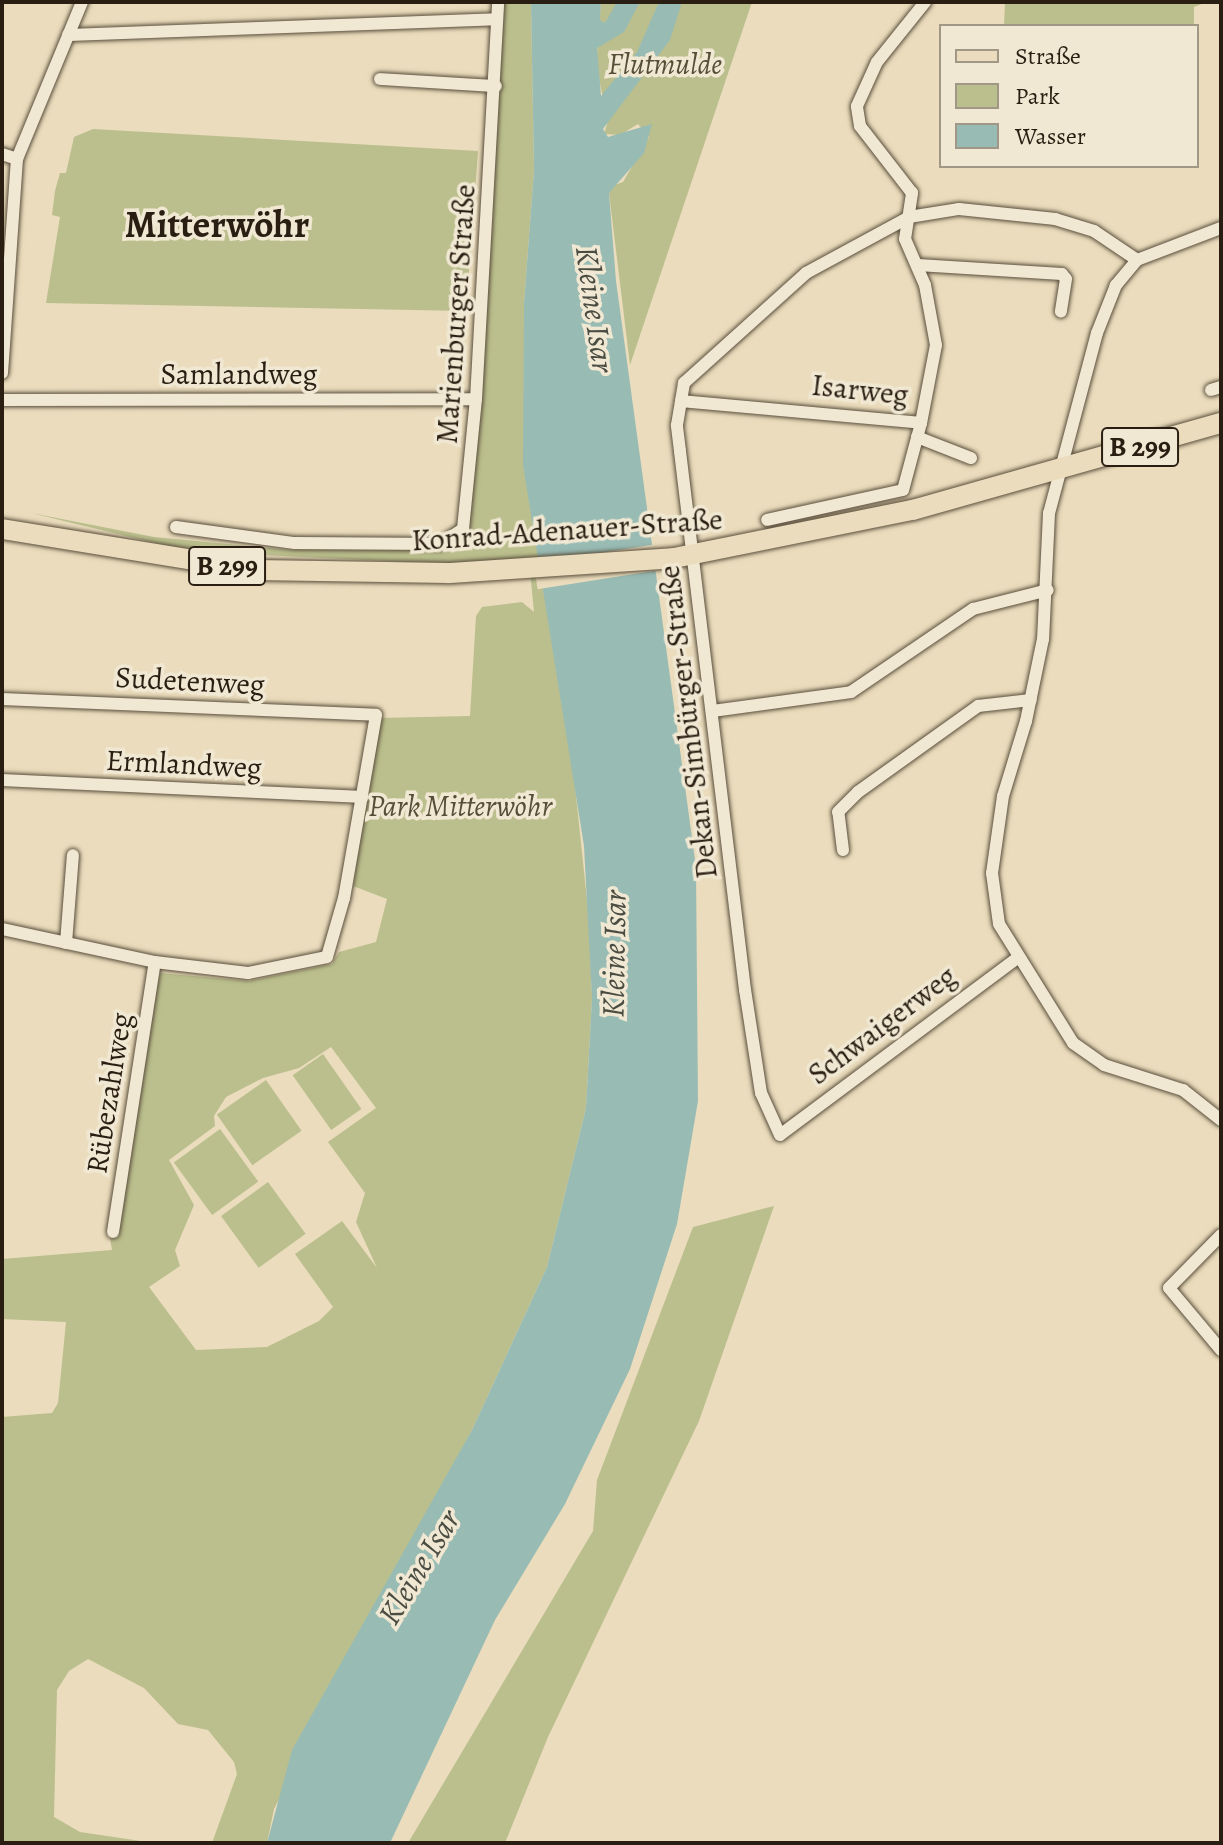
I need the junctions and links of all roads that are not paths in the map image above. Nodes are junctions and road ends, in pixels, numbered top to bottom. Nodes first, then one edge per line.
1 (82, 2) edge
2 (498, 2) edge
3 (925, 2) edge
4 (497, 19) junction
5 (68, 35) junction
6 (380, 79) dead end
7 (496, 86) junction
8 (2, 154) edge
9 (17, 159) junction
10 (909, 217) junction
11 (1216, 230) edge
12 (1221, 244) edge
13 (1137, 260) junction
14 (918, 265) junction
15 (1061, 312) dead end
16 (4, 336) edge
17 (2, 373) edge
18 (476, 399) junction
19 (2, 400) edge
20 (681, 401) junction
21 (921, 423) junction
22 (1221, 423) edge
23 (917, 437) junction
24 (971, 458) dead end
25 (1059, 471) junction
26 (767, 520) dead end
27 (176, 527) dead end
28 (2, 529) edge
29 (690, 556) junction
30 (1048, 590) junction
31 (2, 699) edge
32 (1031, 700) junction
33 (713, 711) junction
34 (2, 780) edge
35 (363, 797) junction
36 (843, 850) dead end
37 (73, 855) dead end
38 (2, 929) edge
39 (66, 943) junction
40 (1016, 959) junction
41 (155, 962) junction
42 (1221, 1120) edge
43 (780, 1135) joint
44 (113, 1232) dead end
45 (1221, 1235) edge
46 (1221, 1350) edge

1 - 5 street
2 - 4 street, Marienburger Straße
3 - 10 street
4 - 5 street
4 - 7 street, Marienburger Straße
5 - 9 street
6 - 7 street
7 - 18 street, Marienburger Straße
8 - 9 street
9 - 16 street
10 - 13 street, Dekan-Simbürger-Straße
10 - 14 street
10 - 20 street, Dekan-Simbürger-Straße
11 - 12 street
11 - 13 street
13 - 25 street
14 - 15 street
14 - 21 street
16 - 17 street
18 - 19 street, Samlandweg
18 - 27 street, Marienburger Straße
20 - 21 street, Isarweg
20 - 29 street, Dekan-Simbürger-Straße
21 - 23 street, Isarweg
22 - 25 main road, Konrad-Adenauer-Straße / B 299
23 - 24 street
23 - 26 street, Isarweg
25 - 29 main road, Konrad-Adenauer-Straße / B 299
25 - 30 street
28 - 29 main road, Konrad-Adenauer-Straße / B 299
29 - 33 street, Dekan-Simbürger-Straße
30 - 32 street
30 - 33 street
31 - 35 street, Sudetenweg
32 - 36 street
32 - 40 street
33 - 43 street, Dekan-Simbürger-Straße
34 - 35 street, Ermlandweg
35 - 41 street
37 - 39 street
38 - 39 street
39 - 41 street
40 - 42 street
40 - 43 street, Schwaigerweg
41 - 44 street, Rübezahlweg
45 - 46 street

